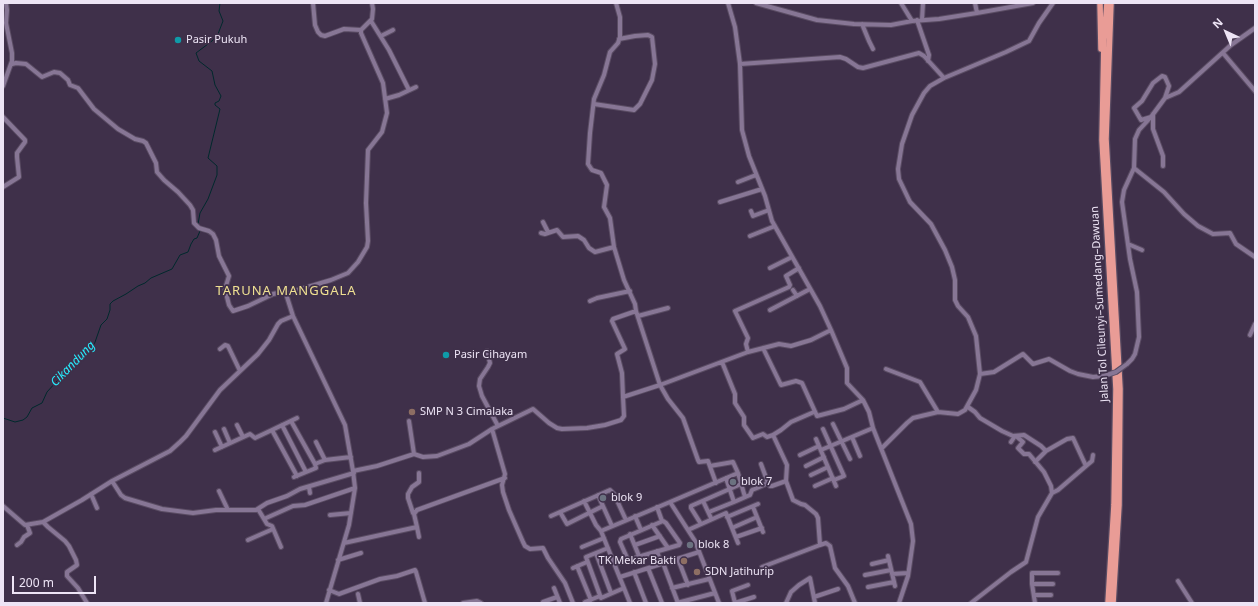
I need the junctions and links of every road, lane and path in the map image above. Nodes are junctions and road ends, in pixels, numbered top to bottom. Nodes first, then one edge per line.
1 (6, 3) edge
2 (313, 3) edge
3 (372, 3) edge
4 (616, 3) edge
5 (728, 3) edge
6 (756, 3) edge
7 (901, 3) edge
8 (923, 3) edge
9 (974, 3) edge
10 (1033, 3) edge
11 (1053, 3) edge
12 (1100, 3) edge
13 (1107, 3) edge
14 (1111, 3) edge
15 (772, 5) edge
16 (977, 13) junction
17 (914, 20) junction
18 (922, 20) junction
19 (371, 21) junction
20 (862, 24) junction
21 (1255, 28) edge
22 (361, 30) junction
23 (393, 30) dead end
24 (381, 36) junction
25 (619, 39) junction
26 (873, 49) dead end
27 (1223, 53) junction
28 (928, 61) junction
29 (12, 64) junction
30 (740, 64) junction
31 (944, 78) junction
32 (1103, 81) junction
33 (3, 86) edge
34 (416, 86) dead end
35 (410, 90) junction
36 (1255, 91) edge
37 (1165, 98) junction
38 (385, 99) junction
39 (594, 104) junction
40 (1152, 115) junction
41 (3, 117) edge
42 (1163, 166) dead end
43 (1134, 168) junction
44 (756, 174) junction
45 (738, 182) dead end
46 (3, 187) edge
47 (762, 190) junction
48 (720, 202) dead end
49 (769, 210) junction
50 (751, 211) dead end
51 (543, 222) dead end
52 (776, 226) junction
53 (548, 232) junction
54 (541, 233) dead end
55 (750, 236) dead end
56 (1128, 244) junction
57 (614, 247) junction
58 (1142, 250) dead end
59 (792, 257) junction
60 (1255, 257) edge
61 (770, 268) dead end
62 (799, 268) junction
63 (810, 289) junction
64 (793, 290) dead end
65 (630, 291) junction
66 (288, 294) junction
67 (797, 296) junction
68 (590, 301) dead end
69 (668, 308) dead end
70 (770, 310) dead end
71 (636, 311) junction
72 (293, 316) junction
73 (638, 316) junction
74 (1255, 324) edge
75 (831, 330) junction
76 (1250, 335) dead end
77 (763, 348) junction
78 (220, 349) dead end
79 (487, 351) dead end
80 (748, 352) junction
81 (722, 362) junction
82 (886, 369) dead end
83 (240, 371) junction
84 (980, 374) junction
85 (660, 385) junction
86 (623, 397) junction
87 (863, 400) junction
88 (968, 407) junction
89 (814, 412) junction
90 (938, 412) junction
91 (297, 418) dead end
92 (409, 420) dead end
93 (292, 421) junction
94 (833, 424) dead end
95 (237, 425) dead end
96 (282, 425) junction
97 (498, 426) junction
98 (873, 428) junction
99 (224, 429) dead end
100 (823, 429) dead end
101 (272, 430) junction
102 (492, 430) junction
103 (215, 432) dead end
104 (773, 435) junction
105 (1016, 436) junction
106 (243, 437) junction
107 (852, 437) junction
108 (816, 439) dead end
109 (316, 442) dead end
110 (842, 442) junction
111 (1011, 442) dead end
112 (230, 443) junction
113 (831, 446) junction
114 (222, 447) junction
115 (820, 448) junction
116 (882, 448) junction
117 (215, 450) dead end
118 (1046, 451) junction
119 (414, 454) junction
120 (800, 455) dead end
121 (1093, 455) dead end
122 (860, 456) dead end
123 (351, 457) junction
124 (824, 457) junction
125 (850, 459) dead end
126 (325, 460) junction
127 (1035, 462) junction
128 (315, 464) junction
129 (761, 464) dead end
130 (710, 466) junction
131 (806, 466) dead end
132 (1086, 466) junction
133 (828, 467) junction
134 (306, 472) junction
135 (353, 472) junction
136 (419, 473) dead end
137 (738, 473) junction
138 (811, 475) dead end
139 (505, 478) junction
140 (726, 478) junction
141 (833, 479) junction
142 (112, 481) junction
143 (786, 481) junction
144 (716, 483) junction
145 (768, 483) junction
146 (741, 484) junction
147 (815, 486) dead end
148 (836, 486) dead end
149 (309, 487) junction
150 (355, 488) junction
151 (730, 489) junction
152 (219, 491) dead end
153 (310, 493) dead end
154 (1052, 493) junction
155 (91, 494) junction
156 (598, 495) junction
157 (745, 497) junction
158 (584, 501) junction
159 (703, 501) junction
160 (670, 502) junction
161 (734, 502) junction
162 (758, 504) dead end
163 (3, 506) edge
164 (604, 506) junction
165 (723, 506) junction
166 (753, 506) junction
167 (657, 507) junction
168 (96, 508) dead end
169 (258, 509) junction
170 (228, 510) junction
171 (560, 512) junction
172 (708, 512) junction
173 (351, 513) junction
174 (590, 513) junction
175 (414, 514) junction
176 (330, 515) dead end
177 (727, 515) junction
178 (552, 516) dead end
179 (635, 516) junction
180 (711, 518) junction
181 (757, 518) junction
182 (264, 519) junction
183 (626, 520) junction
184 (662, 521) junction
185 (43, 522) junction
186 (700, 524) junction
187 (27, 525) junction
188 (652, 525) junction
189 (612, 526) junction
190 (417, 527) junction
191 (732, 528) junction
192 (273, 529) junction
193 (641, 530) junction
194 (688, 530) junction
195 (601, 531) junction
196 (630, 534) junction
197 (660, 536) junction
198 (419, 537) dead end
199 (604, 538) junction
200 (736, 538) junction
201 (248, 540) dead end
202 (344, 543) junction
203 (738, 543) dead end
204 (17, 545) dead end
205 (635, 545) junction
206 (820, 545) junction
207 (281, 547) dead end
208 (582, 547) dead end
209 (608, 548) junction
210 (668, 548) junction
211 (657, 551) junction
212 (699, 552) junction
213 (361, 553) dead end
214 (596, 553) junction
215 (639, 556) junction
216 (678, 559) junction
217 (338, 560) junction
218 (628, 560) junction
219 (588, 562) junction
220 (614, 564) junction
221 (662, 564) junction
222 (872, 564) dead end
223 (762, 567) dead end
224 (648, 568) junction
225 (634, 572) junction
226 (892, 572) junction
227 (908, 573) junction
228 (1058, 573) dead end
229 (865, 576) dead end
230 (620, 577) junction
231 (709, 579) junction
232 (1178, 581) dead end
233 (1032, 584) junction
234 (1053, 584) dead end
235 (688, 585) junction
236 (748, 585) dead end
237 (868, 587) dead end
238 (554, 588) dead end
239 (624, 588) junction
240 (672, 588) junction
241 (838, 589) dead end
242 (329, 590) junction
243 (611, 593) junction
244 (715, 593) junction
245 (358, 594) dead end
246 (1034, 595) junction
247 (1051, 595) dead end
248 (600, 596) junction
249 (557, 597) junction
250 (754, 597) dead end
251 (814, 597) junction
252 (591, 600) junction
253 (543, 602) dead end
254 (585, 602) dead end
255 (973, 602) edge
256 (87, 603) edge
257 (326, 603) edge
258 (360, 603) edge
259 (425, 603) edge
260 (463, 603) edge
261 (481, 603) edge
262 (560, 603) edge
263 (573, 603) edge
264 (630, 603) edge
265 (646, 603) edge
266 (662, 603) edge
267 (677, 603) edge
268 (719, 603) edge
269 (786, 603) edge
270 (815, 603) edge
271 (854, 603) edge
272 (899, 603) edge
273 (1035, 603) edge
274 (1108, 603) edge
275 (1113, 603) edge
276 (1192, 603) edge

1 - 29 street
2 - 22 street
3 - 19 street
4 - 25 street
5 - 30 street
6 - 15 street
7 - 17 street
8 - 18 street
9 - 16 street
10 - 16 street
11 - 31 street
12 - 32 highway
13 - 32 highway, Jalan Tol Cileunyi–Sumedang–Dawuan
14 - 275 highway, Jalan Tol Cileunyi–Sumedang–Dawuan
15 - 20 street
16 - 18 street
17 - 18 street
17 - 20 street
17 - 28 street
19 - 22 street
19 - 24 street
20 - 26 street
21 - 27 street
22 - 38 street
23 - 24 street
24 - 35 street
25 - 39 street
25 - 39 street
27 - 36 street
27 - 37 street
28 - 30 street
28 - 31 street
29 - 33 street
29 - 66 street
30 - 44 street
31 - 84 street
32 - 274 highway, Jalan Tol Cileunyi–Sumedang–Dawuan
34 - 35 street
35 - 38 street
37 - 40 street
37 - 40 street
38 - 66 street
39 - 57 street
40 - 42 street
40 - 43 street
41 - 46 street
43 - 56 street
43 - 60 street
44 - 45 street
44 - 47 street
47 - 48 street
47 - 49 street
49 - 50 street
49 - 52 street
51 - 53 street
52 - 55 street
52 - 59 street
53 - 54 street
53 - 57 street
56 - 58 street
56 - 84 street, bridge
57 - 65 street
59 - 61 street
59 - 62 street
62 - 63 street
62 - 80 street
63 - 67 street
63 - 75 street
64 - 67 street
65 - 68 street
65 - 71 street
66 - 72 street
67 - 70 street
69 - 73 street
71 - 73 street
71 - 86 street
72 - 83 street
72 - 123 street
73 - 85 street
74 - 76 street
75 - 77 street
75 - 87 street
77 - 80 street
77 - 89 street
78 - 83 street
79 - 97 street
80 - 81 street
81 - 85 street
81 - 104 street
82 - 90 street
83 - 142 street
84 - 88 street
85 - 86 street
85 - 130 street
86 - 97 street
87 - 89 street
87 - 98 street
88 - 90 street
88 - 105 street
89 - 104 street
90 - 116 street
91 - 93 street
92 - 119 street
93 - 96 street
93 - 128 street
94 - 110 street
95 - 106 street
96 - 101 street
96 - 134 street
97 - 102 street
98 - 107 street
98 - 116 street
99 - 112 street
100 - 113 street
101 - 106 street
101 - 134 street
102 - 119 street
102 - 139 street
103 - 114 street
104 - 143 street
105 - 111 street
105 - 118 street
105 - 127 street
106 - 112 street
107 - 110 street
107 - 122 street
108 - 115 street
109 - 126 street
110 - 113 street
110 - 125 street
112 - 114 street
113 - 115 street
113 - 141 street
114 - 117 street
115 - 120 street
115 - 124 street
116 - 227 street
118 - 127 street
118 - 132 street
119 - 135 street
121 - 132 street
123 - 126 street
123 - 135 street
124 - 131 street
124 - 133 street
126 - 128 street
127 - 154 street
128 - 134 street
129 - 145 street
130 - 137 street
130 - 144 street
132 - 154 street
133 - 138 street
133 - 141 street
135 - 149 street
135 - 150 street
136 - 175 street
137 - 140 street
137 - 146 street
139 - 175 street
139 - 263 street
140 - 144 street
140 - 151 street
141 - 147 street
141 - 148 street
142 - 155 street
142 - 170 street
143 - 145 street
143 - 206 street
144 - 160 street
145 - 157 street
146 - 151 street
146 - 157 street
149 - 153 street
149 - 169 street
150 - 173 street
150 - 182 street
151 - 159 street
151 - 161 street
152 - 170 street
154 - 255 street
155 - 168 street
155 - 185 street
156 - 158 street
156 - 164 street
156 - 183 street
157 - 161 street
158 - 171 street
158 - 174 street
159 - 172 street
159 - 186 street
160 - 167 street
160 - 194 street
161 - 165 street
162 - 166 street
163 - 187 street
164 - 174 street
164 - 189 street
165 - 172 street
165 - 177 street
166 - 177 street
166 - 181 street
167 - 179 street
167 - 184 street
169 - 170 street
169 - 182 street
171 - 174 street
171 - 178 street
172 - 180 street
173 - 176 street
173 - 202 street
174 - 195 street
175 - 190 street
177 - 180 street
177 - 191 street
179 - 183 street
179 - 193 street
180 - 186 street
181 - 191 street
181 - 200 street
182 - 192 street
183 - 189 street
184 - 188 street
184 - 210 street
185 - 187 street
185 - 256 street
186 - 194 street
187 - 204 street
188 - 193 street
188 - 197 street
189 - 195 street
190 - 198 street
190 - 202 street
191 - 200 street
192 - 201 street
192 - 207 street
193 - 196 street
194 - 212 street
195 - 199 street
196 - 205 street
196 - 218 street
197 - 205 street
197 - 210 street
199 - 208 street
199 - 209 street
200 - 203 street
202 - 217 street
205 - 215 street
206 - 223 street
206 - 271 street
209 - 214 street
209 - 220 street
210 - 211 street
211 - 215 street
211 - 221 street
212 - 216 street
212 - 231 street
213 - 217 street
214 - 219 street
214 - 243 street
215 - 218 street
216 - 221 street
216 - 235 street
217 - 242 street
218 - 220 street
219 - 248 street
219 - 252 street
220 - 230 street
221 - 224 street
221 - 240 street
222 - 226 street
224 - 225 street
224 - 266 street
225 - 230 street
225 - 265 street
226 - 227 street
226 - 229 street
226 - 237 street
227 - 272 street
228 - 233 street
230 - 239 street
231 - 235 street
231 - 244 street
232 - 276 street
233 - 234 street
233 - 246 street
235 - 240 street
236 - 250 street
238 - 249 street
239 - 243 street
239 - 264 street
240 - 267 street
241 - 251 street
242 - 257 street
242 - 259 street
243 - 248 street
244 - 267 street
244 - 268 street
245 - 258 street
246 - 247 street
246 - 273 street
248 - 252 street
249 - 253 street
249 - 262 street
251 - 269 street
251 - 270 street
252 - 254 street
260 - 261 street

